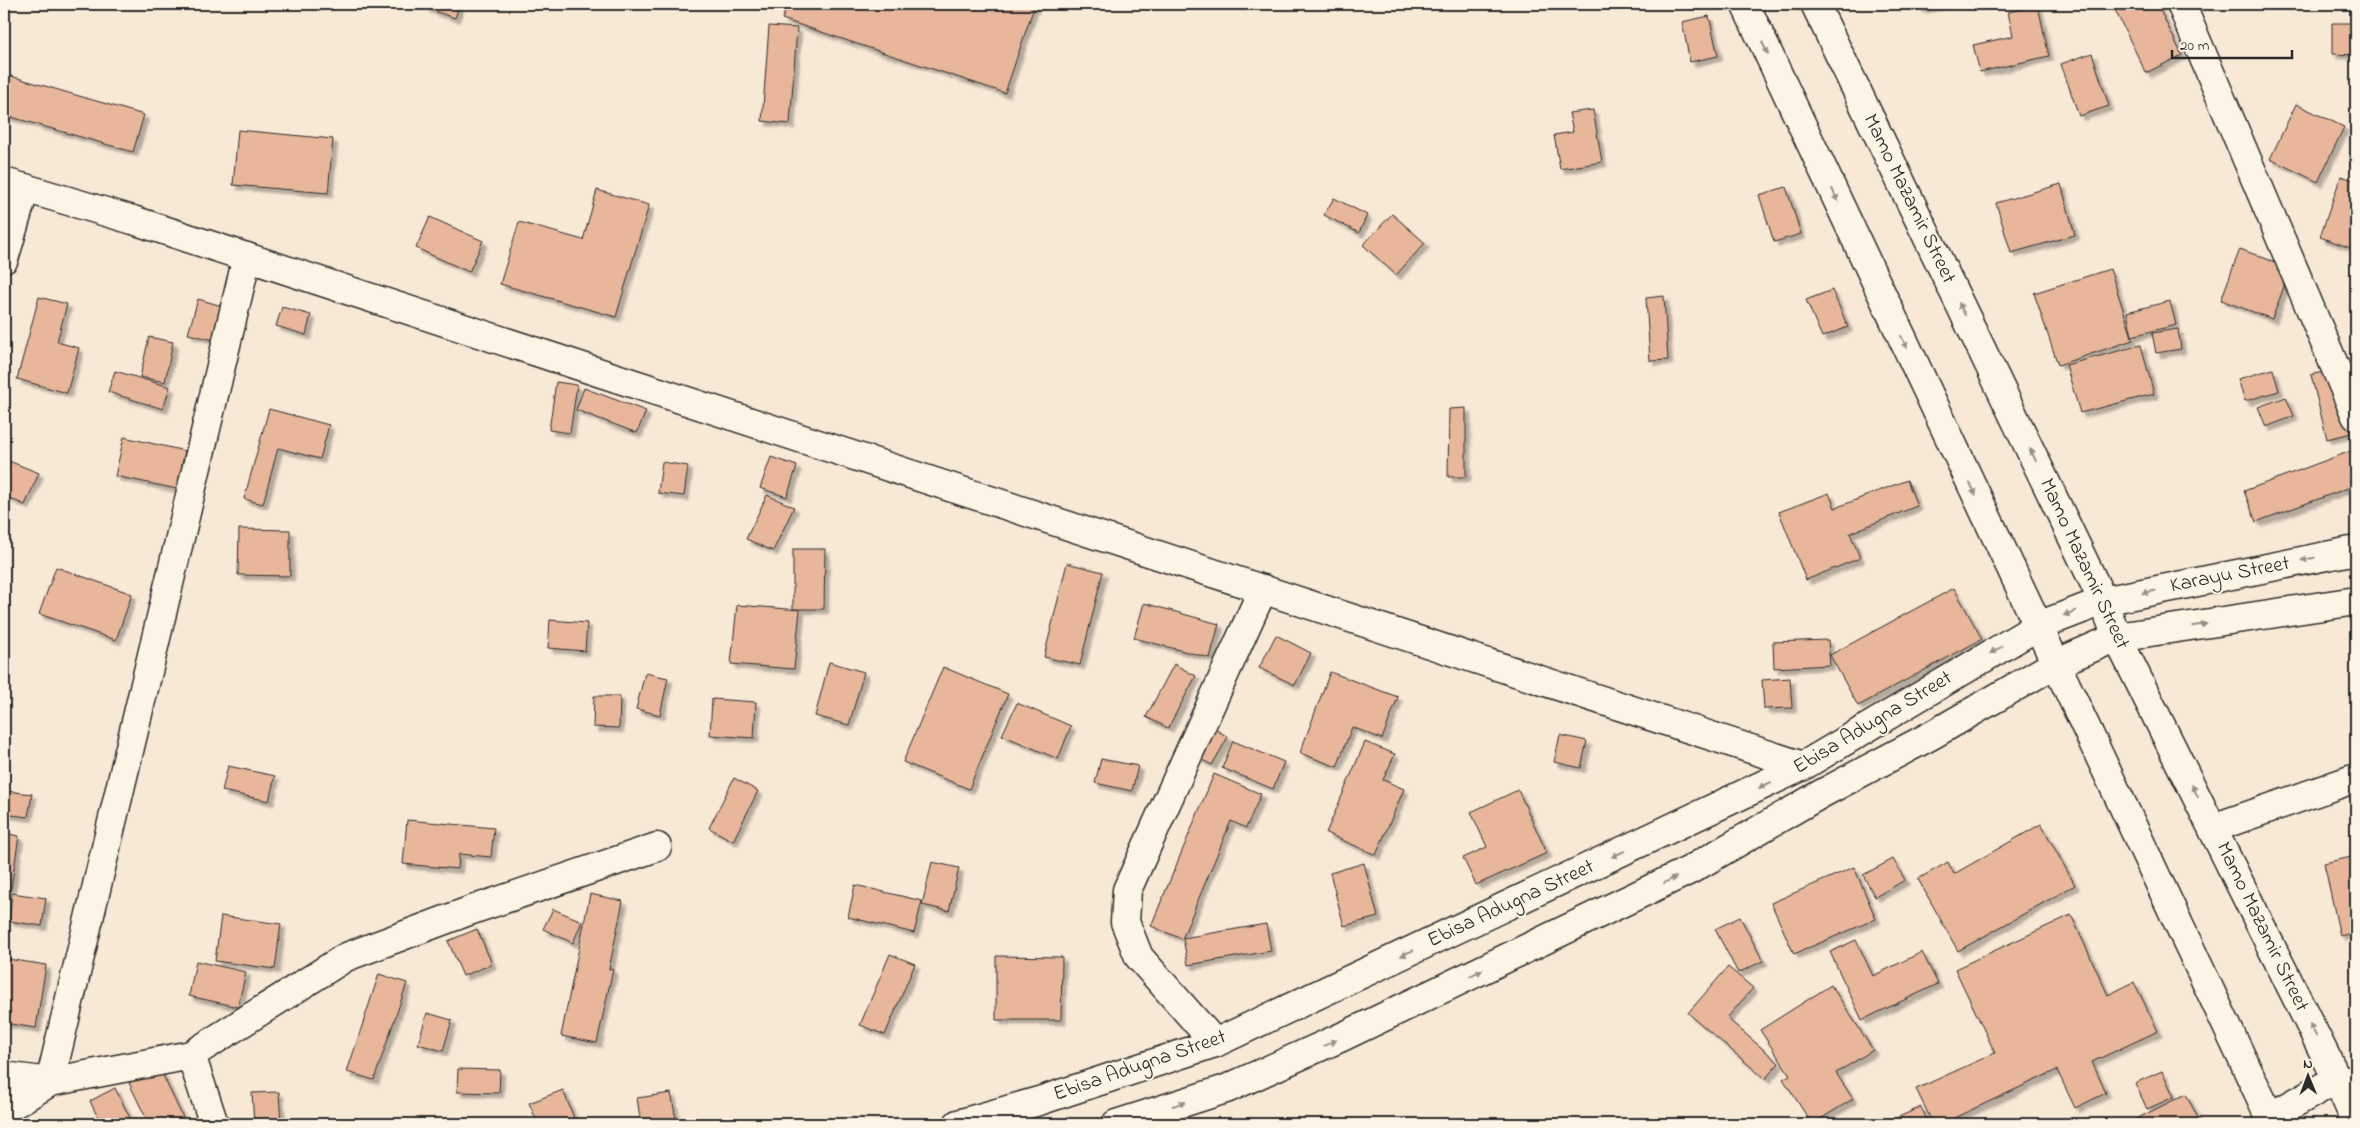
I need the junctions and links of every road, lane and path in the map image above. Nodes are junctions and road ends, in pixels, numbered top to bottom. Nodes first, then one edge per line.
1 (1745, 4) edge
2 (1814, 4) edge
3 (2181, 4) edge
4 (14, 185) edge
5 (247, 257) junction
6 (4, 259) edge
7 (2355, 408) edge
8 (2356, 550) edge
9 (1263, 589) junction
10 (2103, 601) junction
11 (2356, 601) edge
12 (2038, 626) junction
13 (2117, 637) junction
14 (2055, 664) junction
15 (1803, 766) junction
16 (2356, 778) edge
17 (2214, 828) junction
18 (657, 847) dead end
19 (1215, 1043) junction
20 (190, 1054) junction
21 (4, 1076) edge
22 (2347, 1080) edge
23 (50, 1082) junction
24 (4, 1110) edge
25 (2272, 1121) edge
26 (2356, 1122) edge
27 (214, 1124) edge
28 (958, 1124) edge
29 (1116, 1124) edge

1 -> 12 main road
10 -> 2 main road, Mamo Mazamir Street
3 - 7 main road
4 - 5 main road
4 - 6 main road
5 - 9 main road
5 - 23 main road
8 -> 10 main road, Karayu Street
9 - 15 main road
9 - 19 main road
10 -> 12 main road, Karayu Street
10 - 13 main road, Mamo Mazamir Street
13 -> 11 main road, Karayu Street
12 - 14 main road
12 -> 15 main road, Ebisa Adugna Street
13 - 14 main road, Karayu Street
17 -> 13 main road, Mamo Mazamir Street
14 - 25 main road
29 -> 14 main road, Ebisa Adugna Street
15 -> 19 main road, Ebisa Adugna Street
16 - 17 main road
22 -> 17 main road, Mamo Mazamir Street
18 - 20 main road
19 - 28 main road, Ebisa Adugna Street
20 - 23 main road
20 - 27 main road
21 - 23 main road
22 - 25 main road
22 - 26 main road, Mamo Mazamir Street
23 - 24 main road

